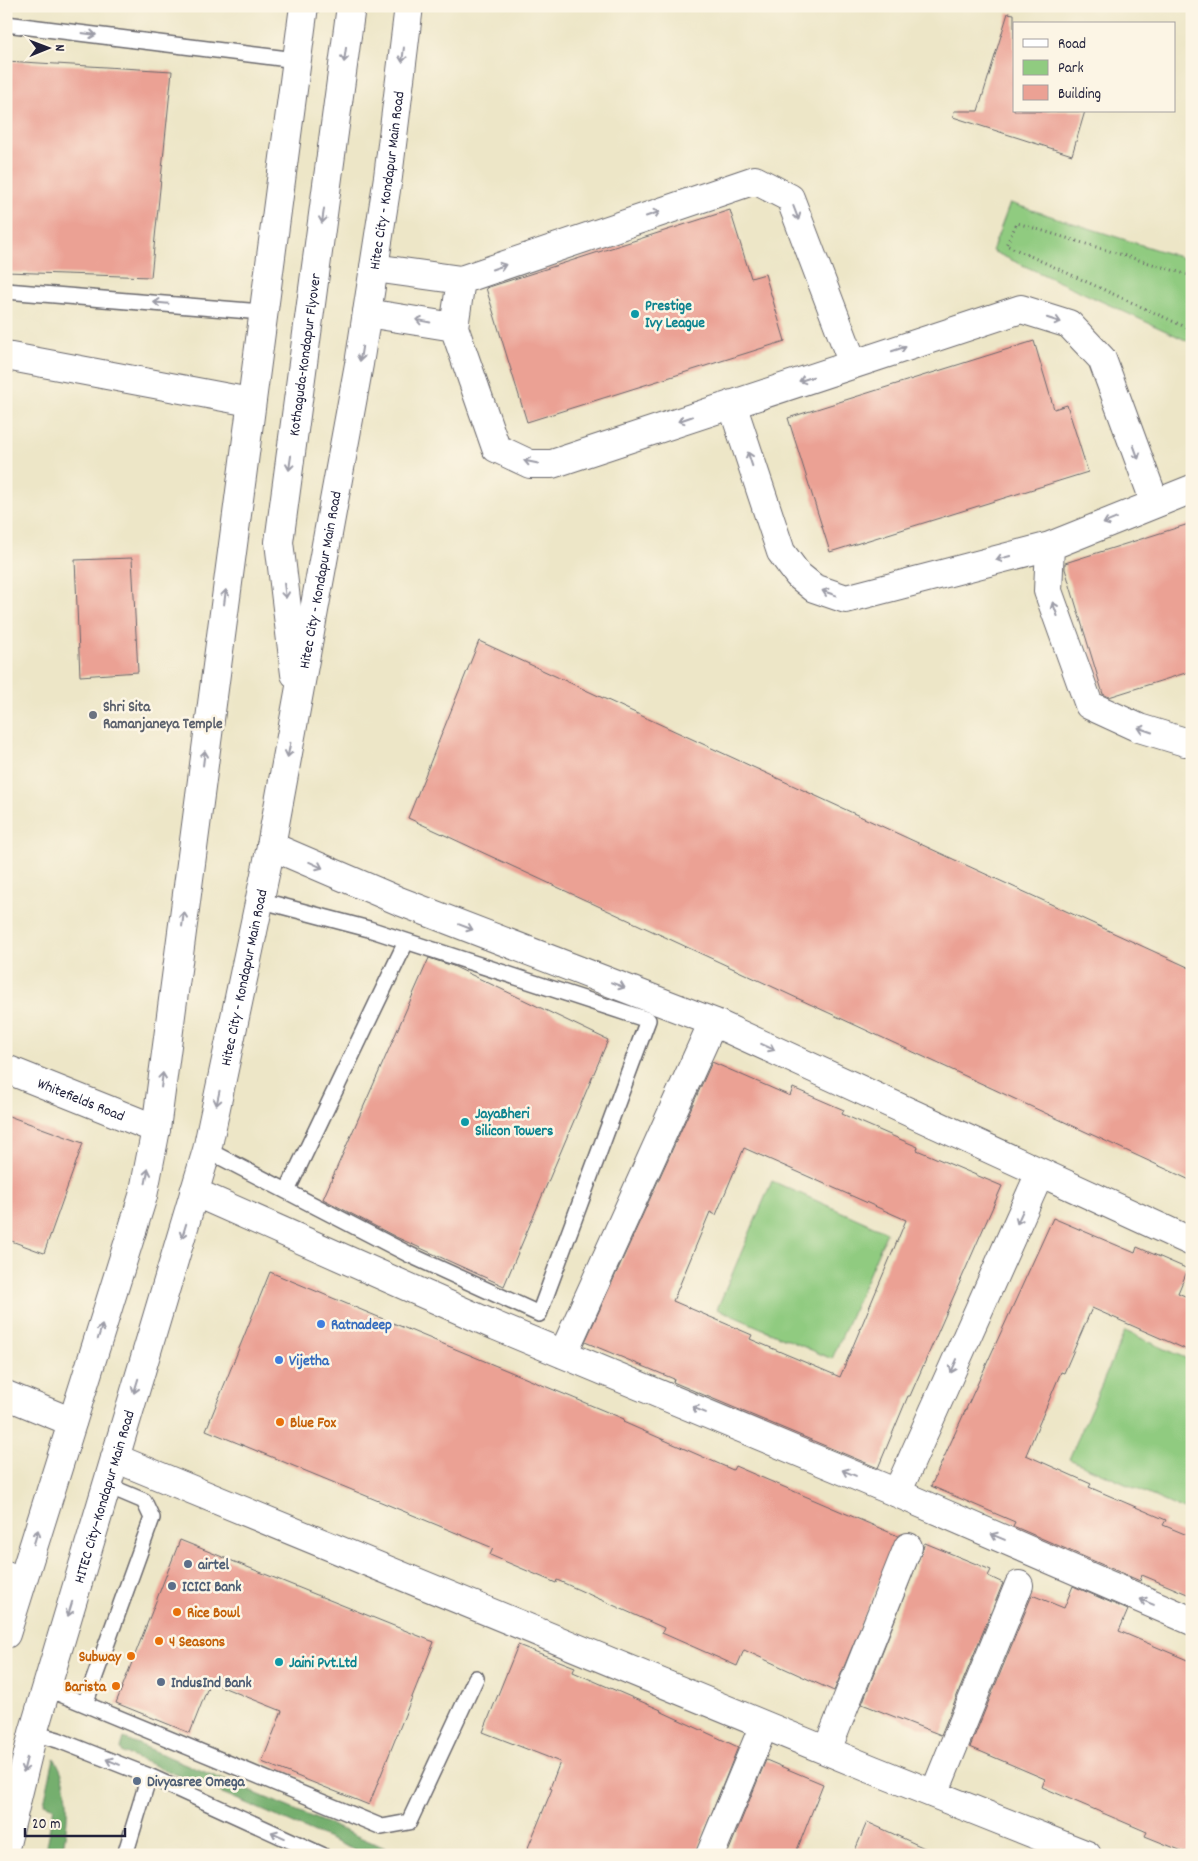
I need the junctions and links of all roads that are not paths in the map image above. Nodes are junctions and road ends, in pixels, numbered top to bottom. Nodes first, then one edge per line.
1 (304, 6) edge
2 (351, 6) edge
3 (409, 6) edge
4 (6, 24) edge
5 (296, 60) junction
6 (374, 268) junction
7 (461, 280) junction
8 (6, 291) edge
9 (262, 312) junction
10 (367, 313) junction
11 (454, 327) junction
12 (6, 356) edge
13 (853, 364) junction
14 (250, 402) junction
15 (732, 404) junction
16 (1192, 489) edge
17 (1155, 503) junction
18 (1050, 546) junction
19 (298, 702) junction
20 (1192, 742) edge
21 (271, 846) junction
22 (259, 900) junction
23 (406, 942) junction
24 (712, 1022) junction
25 (6, 1069) edge
26 (156, 1129) junction
27 (207, 1150) junction
28 (1040, 1173) junction
29 (287, 1191) junction
30 (194, 1192) junction
31 (1192, 1242) edge
32 (563, 1354) junction
33 (6, 1395) edge
34 (72, 1422) junction
35 (115, 1458) junction
36 (106, 1485) junction
37 (898, 1493) junction
38 (908, 1547) dead end
39 (15, 1572) edge
40 (1019, 1585) dead end
41 (1192, 1621) edge
42 (6, 1634) edge
43 (476, 1678) dead end
44 (46, 1688) junction
45 (85, 1704) junction
46 (764, 1725) junction
47 (33, 1733) junction
48 (827, 1750) junction
49 (149, 1776) junction
50 (934, 1794) junction
51 (6, 1844) edge
52 (125, 1855) edge
53 (322, 1855) edge
54 (710, 1855) edge
55 (1087, 1855) edge

1 - 5 street
2 -> 19 street, Kothaguda-Kondapur Flyover
3 -> 6 street, Hitec City - Kondapur Main Road
4 -> 5 lane
5 - 9 street
6 - 7 street
6 - 10 street, Hitec City - Kondapur Main Road
7 - 11 street
7 -> 13 street
9 -> 8 lane
9 - 14 street
11 -> 10 street
10 -> 19 street, Hitec City - Kondapur Main Road
15 -> 11 street
12 - 14 street
13 -> 15 street
13 -> 17 street
26 -> 14 street
18 -> 15 street
16 - 17 street
17 -> 18 street
20 -> 18 street
19 -> 21 street, Hitec City - Kondapur Main Road
21 - 22 street, Hitec City - Kondapur Main Road
21 -> 24 street
22 - 23 lane
22 -> 27 street, Hitec City - Kondapur Main Road
23 - 29 lane
23 - 29 lane
24 -> 28 street
24 - 32 street
25 - 26 street, Whitefields Road
34 -> 26 street
27 - 29 lane
27 - 30 street, HITEC City–Kondapur Main Road
28 - 31 street
28 -> 37 street
30 - 32 street
30 -> 35 street, HITEC City–Kondapur Main Road
37 -> 32 street
33 - 34 street
39 -> 34 street
35 - 36 street, HITEC City–Kondapur Main Road
35 - 46 street
36 -> 44 street, HITEC City–Kondapur Main Road
36 - 45 lane
41 -> 37 street
38 - 48 street
39 - 42 street
40 - 50 street
43 - 45 lane
44 - 45 lane
44 - 47 street, HITEC City–Kondapur Main Road
46 - 48 street
46 - 54 street
49 -> 47 lane
47 -> 51 street, HITEC City–Kondapur Main Road
48 - 50 street
49 - 52 lane
53 -> 49 lane
50 - 55 street

